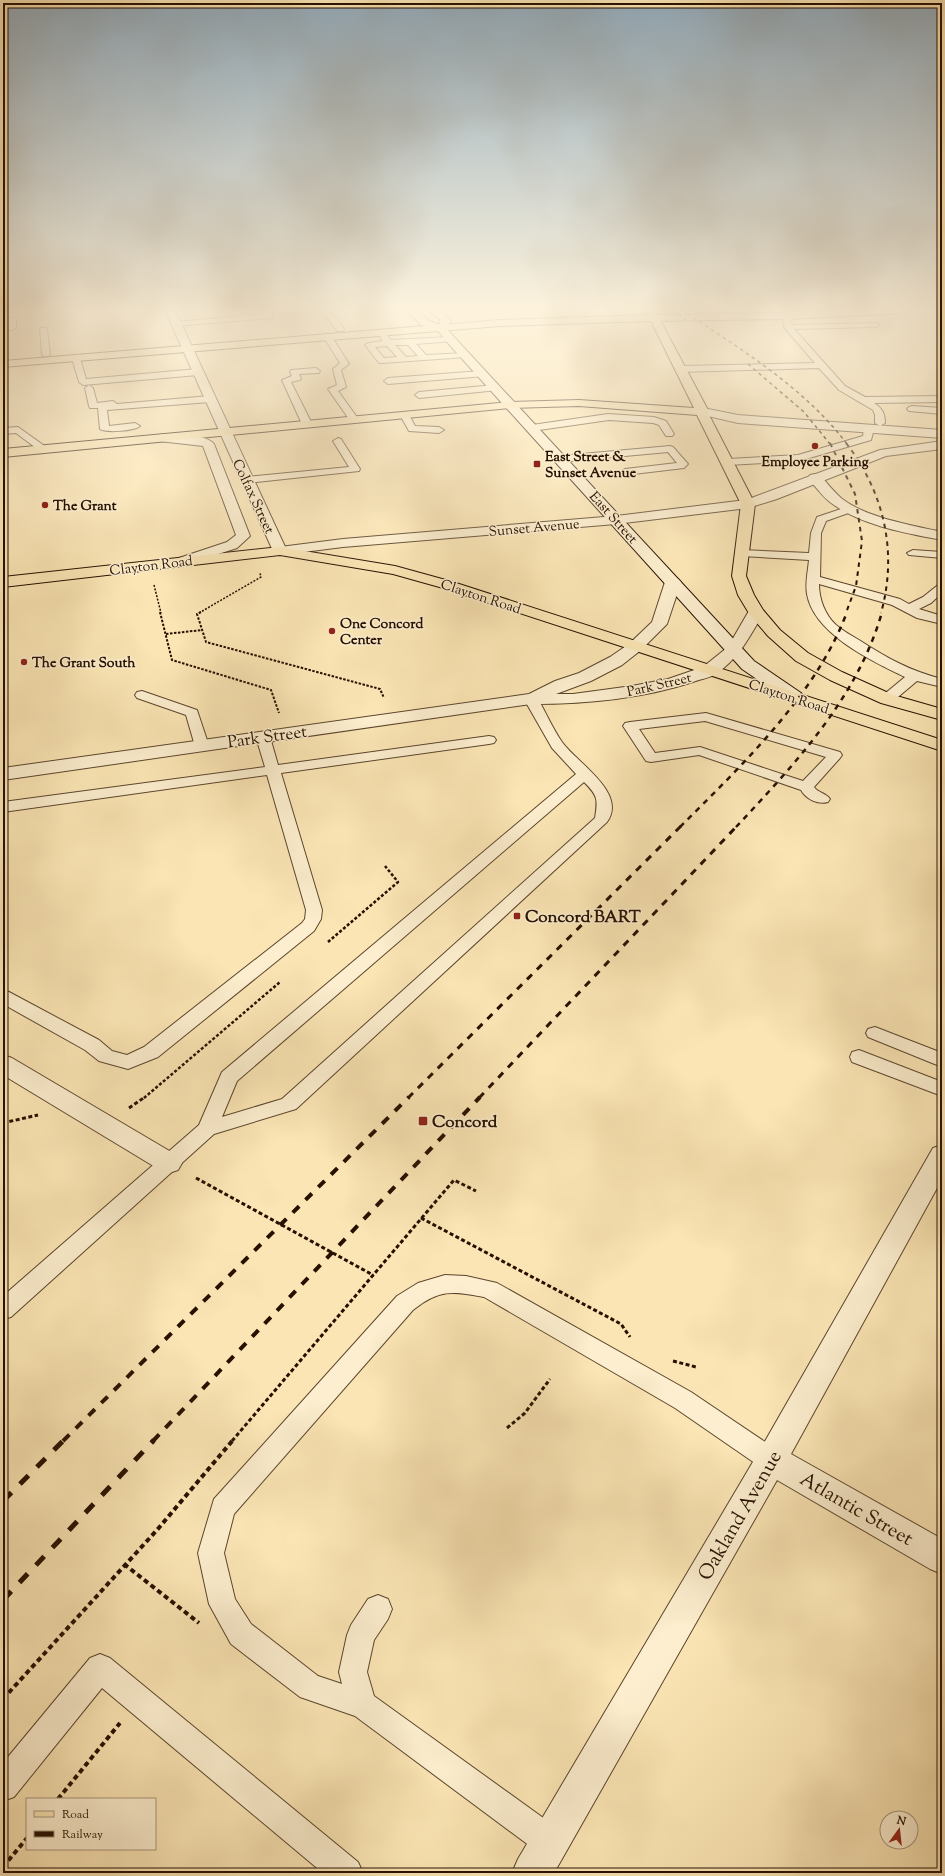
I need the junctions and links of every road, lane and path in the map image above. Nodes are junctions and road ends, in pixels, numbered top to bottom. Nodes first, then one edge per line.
1 (209, 397) edge
2 (91, 398) edge
3 (202, 398) edge
4 (207, 398) edge
5 (294, 398) edge
6 (338, 398) edge
7 (503, 398) edge
8 (695, 398) edge
9 (857, 398) edge
10 (942, 399) edge
11 (861, 400) junction
12 (510, 405) junction
13 (607, 405) junction
14 (876, 408) junction
15 (942, 411) edge
16 (703, 412) junction
17 (405, 415) junction
18 (608, 417) junction
19 (354, 420) junction
20 (880, 423) junction
21 (307, 424) junction
22 (532, 428) junction
23 (942, 428) edge
24 (869, 429) junction
25 (439, 430) dead end
26 (3, 431) edge
27 (225, 432) junction
28 (668, 434) dead end
29 (942, 434) edge
30 (163, 438) junction
31 (139, 440) junction
32 (338, 441) dead end
33 (942, 445) edge
34 (923, 447) junction
35 (43, 449) junction
36 (942, 449) edge
37 (3, 453) edge
38 (560, 458) junction
39 (728, 462) junction
40 (625, 472) dead end
41 (815, 478) junction
42 (247, 480) junction
43 (748, 504) junction
44 (850, 509) junction
45 (616, 520) junction
46 (942, 536) edge
47 (280, 551) junction
48 (742, 553) junction
49 (913, 553) dead end
50 (942, 555) edge
51 (815, 557) junction
52 (184, 561) junction
53 (150, 565) junction
54 (258, 568) dead end
55 (813, 579) junction
56 (3, 582) edge
57 (673, 582) junction
58 (942, 588) edge
59 (909, 609) junction
60 (756, 612) junction
61 (942, 620) edge
62 (202, 630) junction
63 (166, 634) junction
64 (635, 647) junction
65 (734, 650) junction
66 (709, 671) junction
67 (914, 676) junction
68 (942, 684) edge
69 (142, 695) dead end
70 (795, 697) junction
71 (531, 699) junction
72 (887, 699) junction
73 (386, 702) dead end
74 (280, 716) dead end
75 (942, 716) edge
76 (263, 737) junction
77 (489, 740) dead end
78 (202, 746) junction
79 (942, 746) edge
80 (272, 769) junction
81 (3, 774) edge
82 (585, 774) junction
83 (806, 787) junction
84 (823, 799) dead end
85 (3, 807) edge
86 (3, 996) edge
87 (875, 1033) dead end
88 (859, 1057) dead end
89 (942, 1060) edge
90 (3, 1064) edge
91 (942, 1089) edge
92 (207, 1129) junction
93 (942, 1155) edge
94 (169, 1163) junction
95 (196, 1178) dead end
96 (476, 1191) dead end
97 (421, 1218) junction
98 (373, 1275) junction
99 (3, 1310) edge
100 (634, 1339) dead end
101 (667, 1358) dead end
102 (696, 1367) dead end
103 (550, 1379) dead end
104 (506, 1428) dead end
105 (771, 1460) junction
106 (942, 1557) edge
107 (124, 1564) junction
108 (378, 1609) dead end
109 (201, 1624) dead end
110 (3, 1699) edge
111 (139, 1700) junction
112 (363, 1705) junction
113 (3, 1786) edge
114 (59, 1798) edge
115 (26, 1839) edge
116 (549, 1841) junction
117 (3, 1868) edge
118 (347, 1873) edge
119 (532, 1873) edge

1 - 27 street, Colfax Street
2 - 3 lane
4 - 31 lane
5 - 21 lane
6 - 19 lane
7 - 12 street, East Street
8 - 16 main road
9 - 11 lane
10 - 11 lane
11 - 14 lane
12 - 13 main road
12 - 17 main road
12 - 22 street, East Street
13 - 16 main road
13 - 18 lane
14 - 15 lane
14 - 20 lane
16 - 20 street
16 - 24 street
16 - 39 main road
17 - 19 main road
17 - 25 lane
18 - 22 lane
18 - 28 lane
19 - 21 main road
20 - 23 street
21 - 27 main road
22 - 38 street, East Street
24 - 29 street
24 - 39 lane
26 - 35 lane
27 - 30 main road
27 - 42 street, Colfax Street
30 - 31 main road
30 - 52 street, Colfax Street
31 - 35 main road
32 - 42 lane
33 - 34 street
34 - 36 street
34 - 41 street, Sunset Avenue
35 - 37 main road
38 - 40 lane
38 - 45 street, East Street
39 - 43 main road
41 - 43 street, Sunset Avenue
41 - 44 street
42 - 47 street, Colfax Street
43 - 45 street, Sunset Avenue
43 - 48 main road
44 - 46 street
44 - 51 lane
45 - 47 street, Sunset Avenue
45 - 57 street, East Street
47 - 52 main road, Clayton Road
47 - 64 main road, Clayton Road
48 - 51 lane
48 - 60 main road
49 - 50 lane
51 - 55 lane
52 - 53 main road, Clayton Road
53 - 56 main road, Clayton Road
53 - 63 path
54 - 62 path
55 - 59 lane
55 - 67 lane
57 - 64 street, Park Street
57 - 65 street, East Street
58 - 59 lane
59 - 61 lane
60 - 65 street, Park Street
60 - 72 main road
62 - 63 path
62 - 73 path
63 - 74 path
64 - 66 main road, Clayton Road
64 - 71 street, Park Street
65 - 66 street, Park Street
65 - 70 street, East Street
66 - 70 main road, Clayton Road
66 - 71 street, Park Street
67 - 68 lane
67 - 72 lane
69 - 78 lane
70 - 79 main road, Clayton Road
71 - 76 street, Park Street
71 - 82 lane
72 - 75 main road
76 - 78 street, Park Street
76 - 80 lane
77 - 80 lane
78 - 81 street, Park Street
80 - 85 lane
80 - 86 lane
82 - 92 lane
82 - 92 lane
83 - 83 lane
83 - 84 lane
87 - 89 lane
88 - 91 lane
90 - 94 street
92 - 94 lane
93 - 105 street, Oakland Avenue
94 - 99 lane
95 - 98 path
96 - 97 path
97 - 98 path
97 - 100 path
98 - 107 path
101 - 102 path
103 - 104 path
105 - 106 street, Atlantic Street
105 - 112 lane
105 - 116 street, Oakland Avenue
107 - 109 path
107 - 110 path
108 - 112 lane
111 - 113 lane
111 - 114 path
111 - 118 lane
112 - 116 lane
115 - 117 path
116 - 119 street, Oakland Avenue

